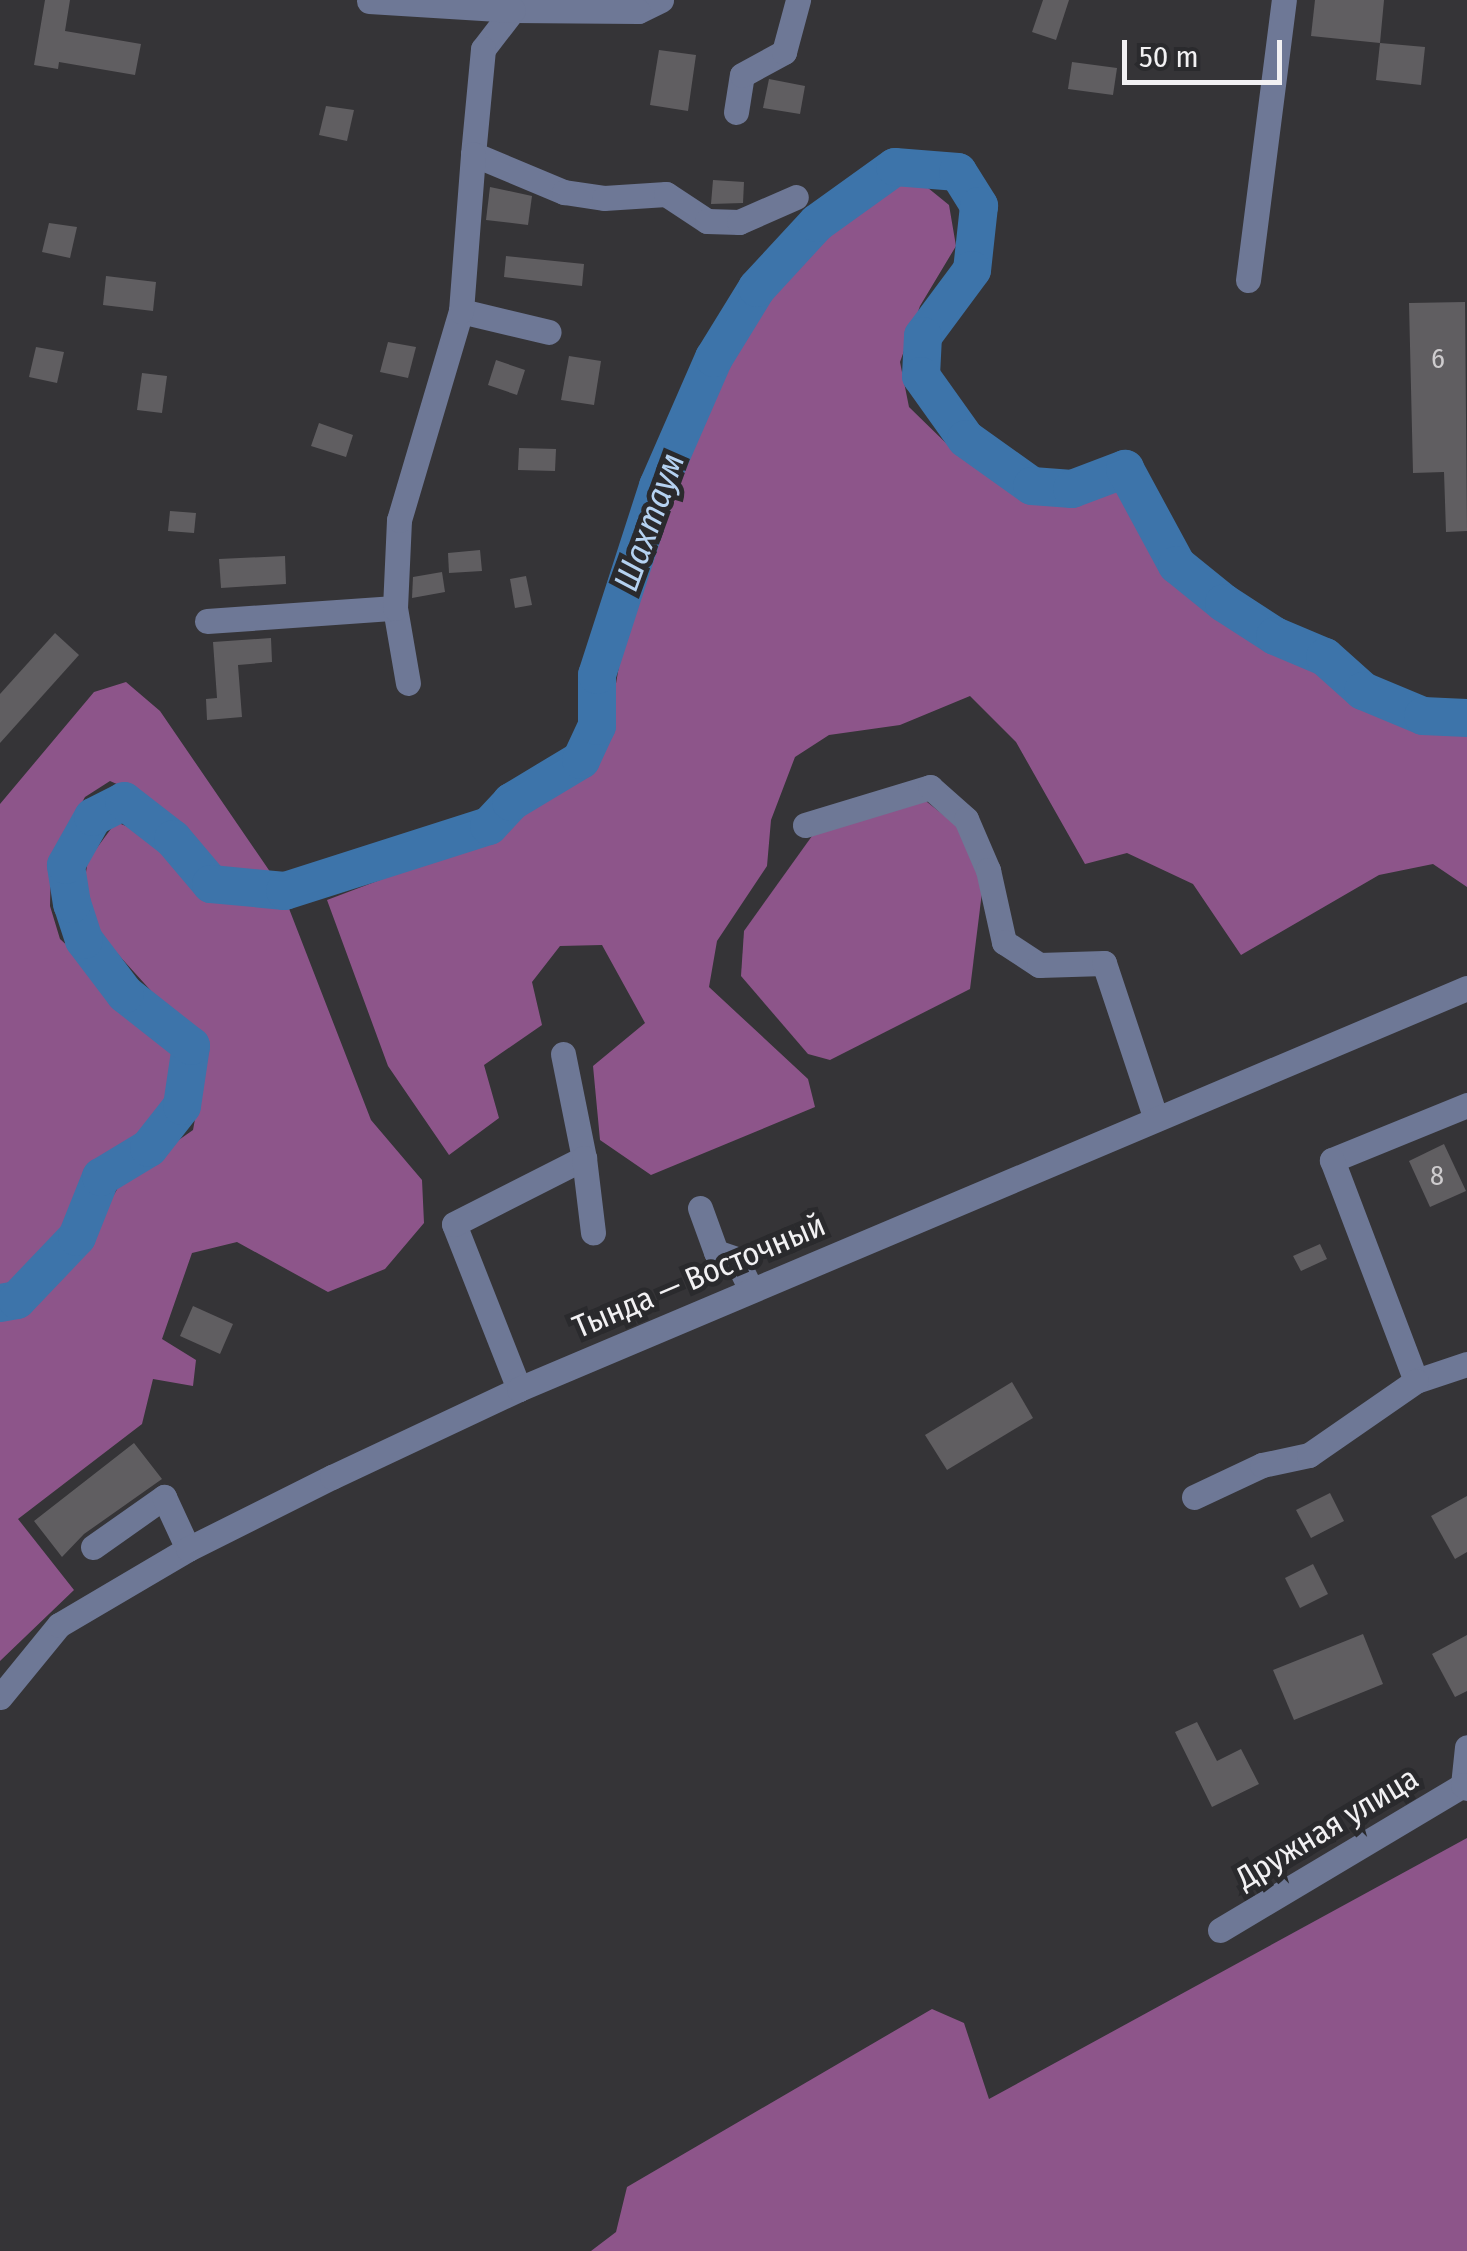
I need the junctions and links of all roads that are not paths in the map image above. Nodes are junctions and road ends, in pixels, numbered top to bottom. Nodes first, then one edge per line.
1 (662, 0) edge
2 (798, 0) edge
3 (1284, 0) edge
4 (369, 1) edge
5 (514, 10) junction
6 (736, 112) dead end
7 (473, 154) junction
8 (796, 198) dead end
9 (1248, 280) dead end
10 (461, 311) junction
11 (549, 332) dead end
12 (395, 608) junction
13 (207, 621) dead end
14 (408, 683) dead end
15 (805, 825) dead end
16 (1467, 988) edge
17 (563, 1054) dead end
18 (1467, 1104) edge
19 (1155, 1116) junction
20 (584, 1158) junction
21 (700, 1208) dead end
22 (594, 1232) dead end
23 (751, 1290) junction
24 (1467, 1364) edge
25 (1416, 1381) junction
26 (518, 1389) junction
27 (1194, 1496) dead end
28 (93, 1547) dead end
29 (188, 1548) junction
30 (0, 1697) edge
31 (1467, 1747) edge
32 (1465, 1787) edge
33 (1220, 1930) dead end

1 - 5 street
2 - 6 street
3 - 9 street
4 - 5 street
5 - 7 street
7 - 8 street
7 - 10 street
10 - 11 street
10 - 12 street
12 - 13 street
12 - 14 street
15 - 19 street
16 - 19 street, Тында — Восточный
17 - 20 street
18 - 25 street
19 - 23 street, Тында — Восточный
20 - 22 street
20 - 26 street
21 - 23 street
23 - 26 street, Тында — Восточный
24 - 25 street
25 - 27 street
26 - 29 street, Тында — Восточный
28 - 29 street
29 - 30 street, Тында — Восточный
31 - 32 street
32 - 33 street, Дружная улица

